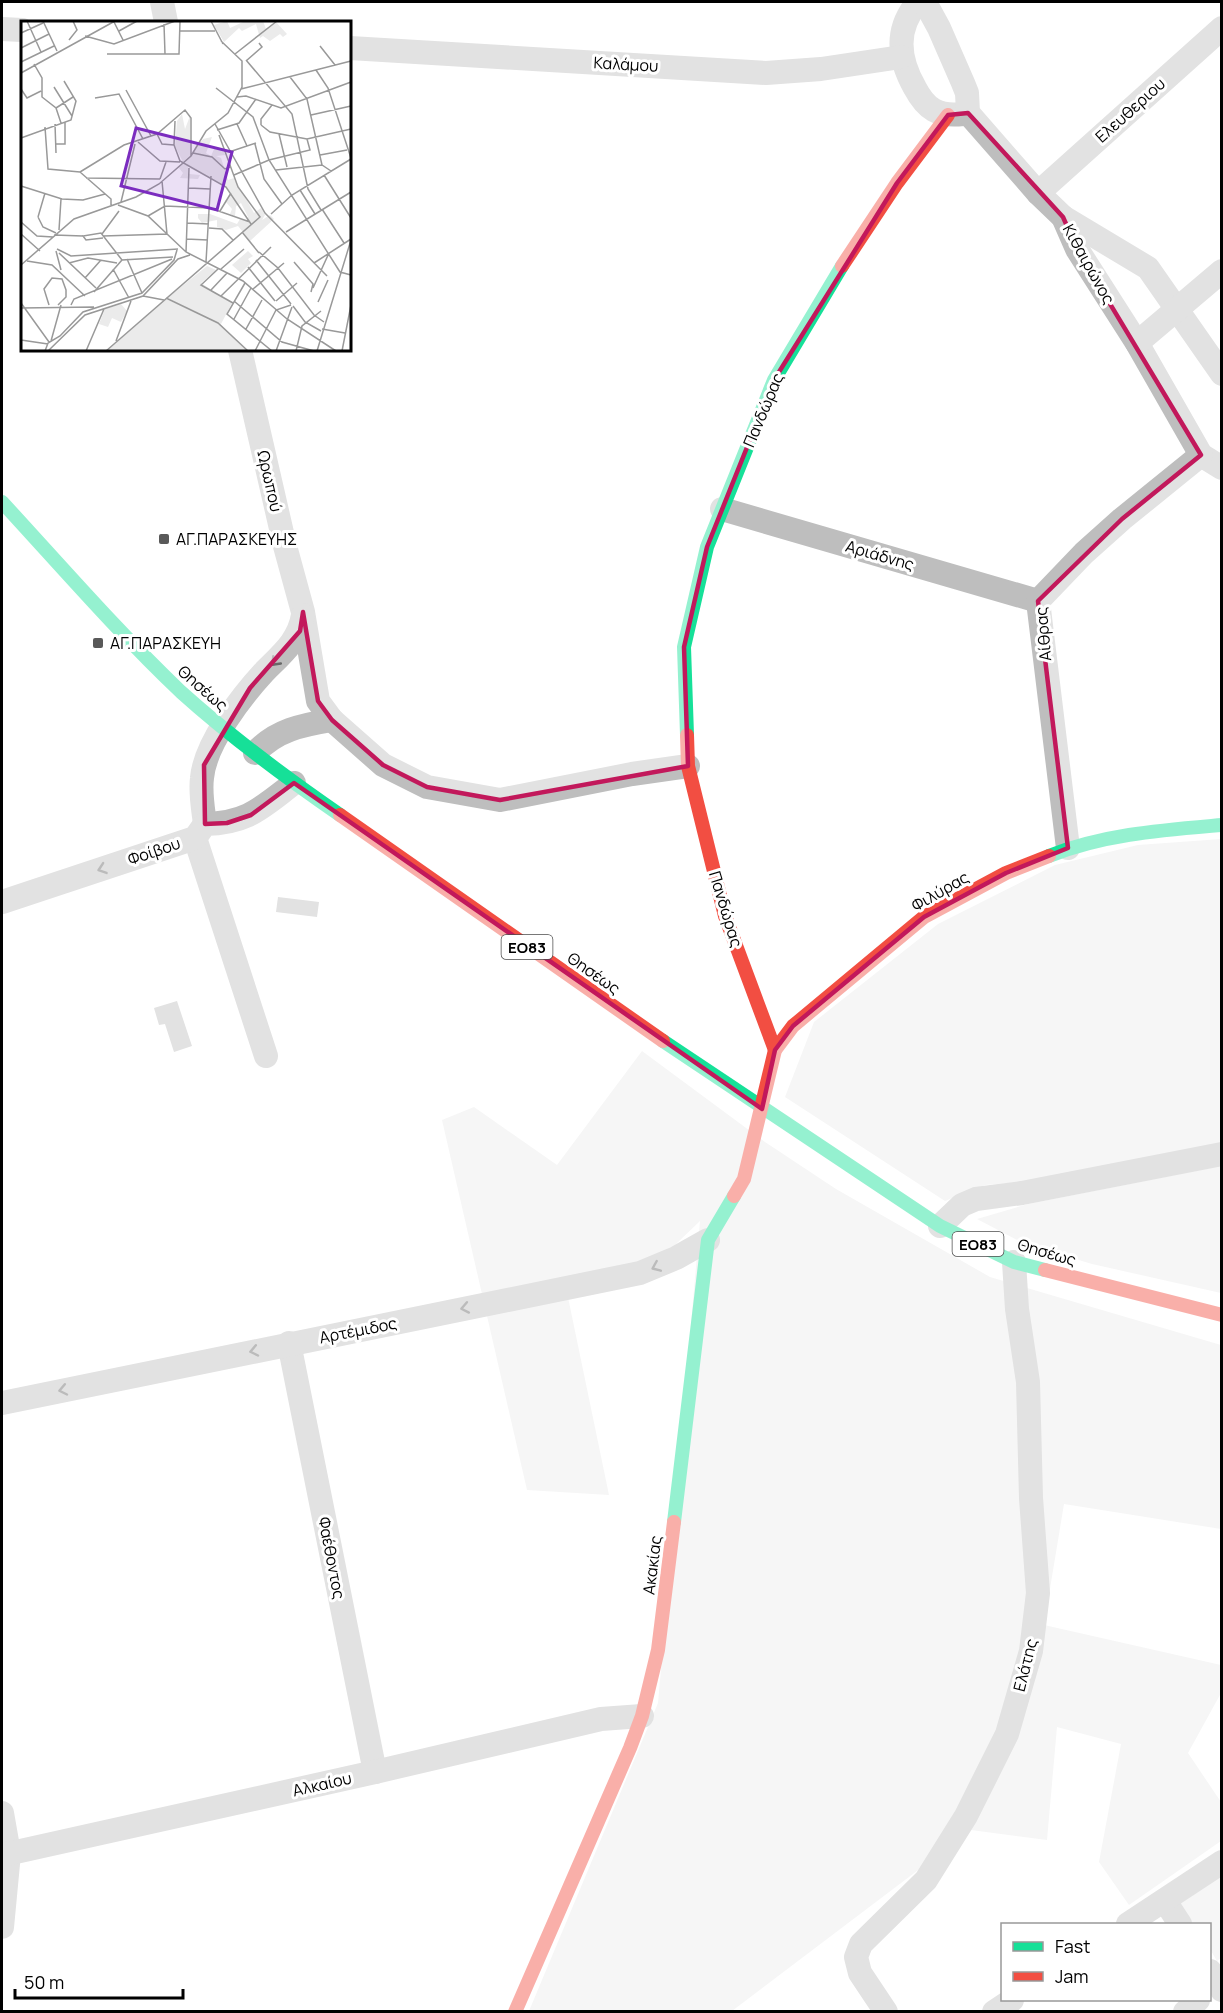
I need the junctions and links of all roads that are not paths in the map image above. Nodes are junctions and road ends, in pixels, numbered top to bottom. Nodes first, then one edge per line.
1 (162, 2) edge
2 (919, 2) edge
3 (166, 21) edge
4 (1221, 28) edge
5 (2, 29) edge
6 (21, 30) edge
7 (351, 48) edge
8 (901, 57) junction
9 (958, 114) junction
10 (1038, 193) junction
11 (1063, 217) junction
12 (1221, 271) edge
13 (1177, 308) junction
14 (1137, 344) junction
15 (240, 351) edge
16 (1221, 374) edge
17 (1211, 462) edge
18 (2, 502) edge
19 (722, 509) junction
20 (1038, 601) junction
21 (303, 612) junction
22 (332, 720) junction
23 (222, 727) junction
24 (255, 753) junction
25 (688, 766) junction
26 (294, 783) junction
27 (1221, 825) edge
28 (200, 831) junction
29 (1068, 848) junction
30 (2, 902) edge
31 (775, 1050) junction
32 (266, 1056) dead end
33 (762, 1109) junction
34 (1221, 1154) edge
35 (940, 1226) junction
36 (708, 1240) junction
37 (1014, 1262) junction
38 (1221, 1315) edge
39 (290, 1343) junction
40 (2, 1403) edge
41 (642, 1716) junction
42 (375, 1772) junction
43 (2, 1813) edge
44 (5, 1854) edge
45 (1221, 1862) edge
46 (1165, 1901) junction
47 (1130, 1923) edge
48 (1179, 1923) edge
49 (2, 1927) edge
50 (1010, 2001) edge
51 (1197, 2001) edge
52 (515, 2012) edge
53 (886, 2012) edge
54 (994, 2012) edge
55 (1185, 2012) edge

1 - 3 street
2 - 8 street
2 - 9 street
4 - 10 street, Ελευθεριου
5 - 6 street
7 - 8 street, Καλάμου
8 - 9 street
9 - 10 street, Κιθαιρώνος
9 - 19 street, Πανδώρας
10 - 11 street, Κιθαιρώνος
11 - 13 street
11 - 14 street, Κιθαιρώνος
12 - 13 street
13 - 14 street
13 - 16 street
14 - 17 street, Κιθαιρώνος
15 - 21 street, Ωρωπού
17 - 20 street, Αίθρας
18 - 23 street, Θησέως / ΕΟ83
19 - 20 street, Αριάδνης
19 - 25 street, Πανδώρας
20 - 29 street, Αίθρας
21 - 22 street, Ωρωπού
21 -> 23 street
22 - 24 street
22 - 25 street
23 - 24 street, Θησέως / ΕΟ83
23 - 28 street
24 - 26 street, Θησέως / ΕΟ83
25 - 31 street, Πανδώρας
26 - 28 street, Φοίβου
26 - 33 street, Θησέως / ΕΟ83
27 - 29 street, Φιλύρας
28 -> 30 street, Φοίβου
28 - 32 street
29 - 31 street, Φιλύρας
31 - 33 street, Φιλύρας
33 - 35 street, Θησέως / ΕΟ83
33 - 36 street, Ακακίας
34 - 35 street
35 - 37 street, Θησέως / ΕΟ83
36 -> 39 street, Αρτέμιδος
36 - 41 street, Ακακίας
37 - 38 street, Θησέως / ΕΟ83
37 - 53 street, Ελάτης
39 -> 40 street, Αρτέμιδος
39 - 42 street, Φαέθοντος
41 - 42 street, Αλκαίου
41 - 52 street, Ακακίας
42 - 44 street, Αλκαίου
43 - 44 street
44 - 49 street
45 - 46 street
46 - 47 street
46 - 48 street
50 - 54 street
51 - 55 street

